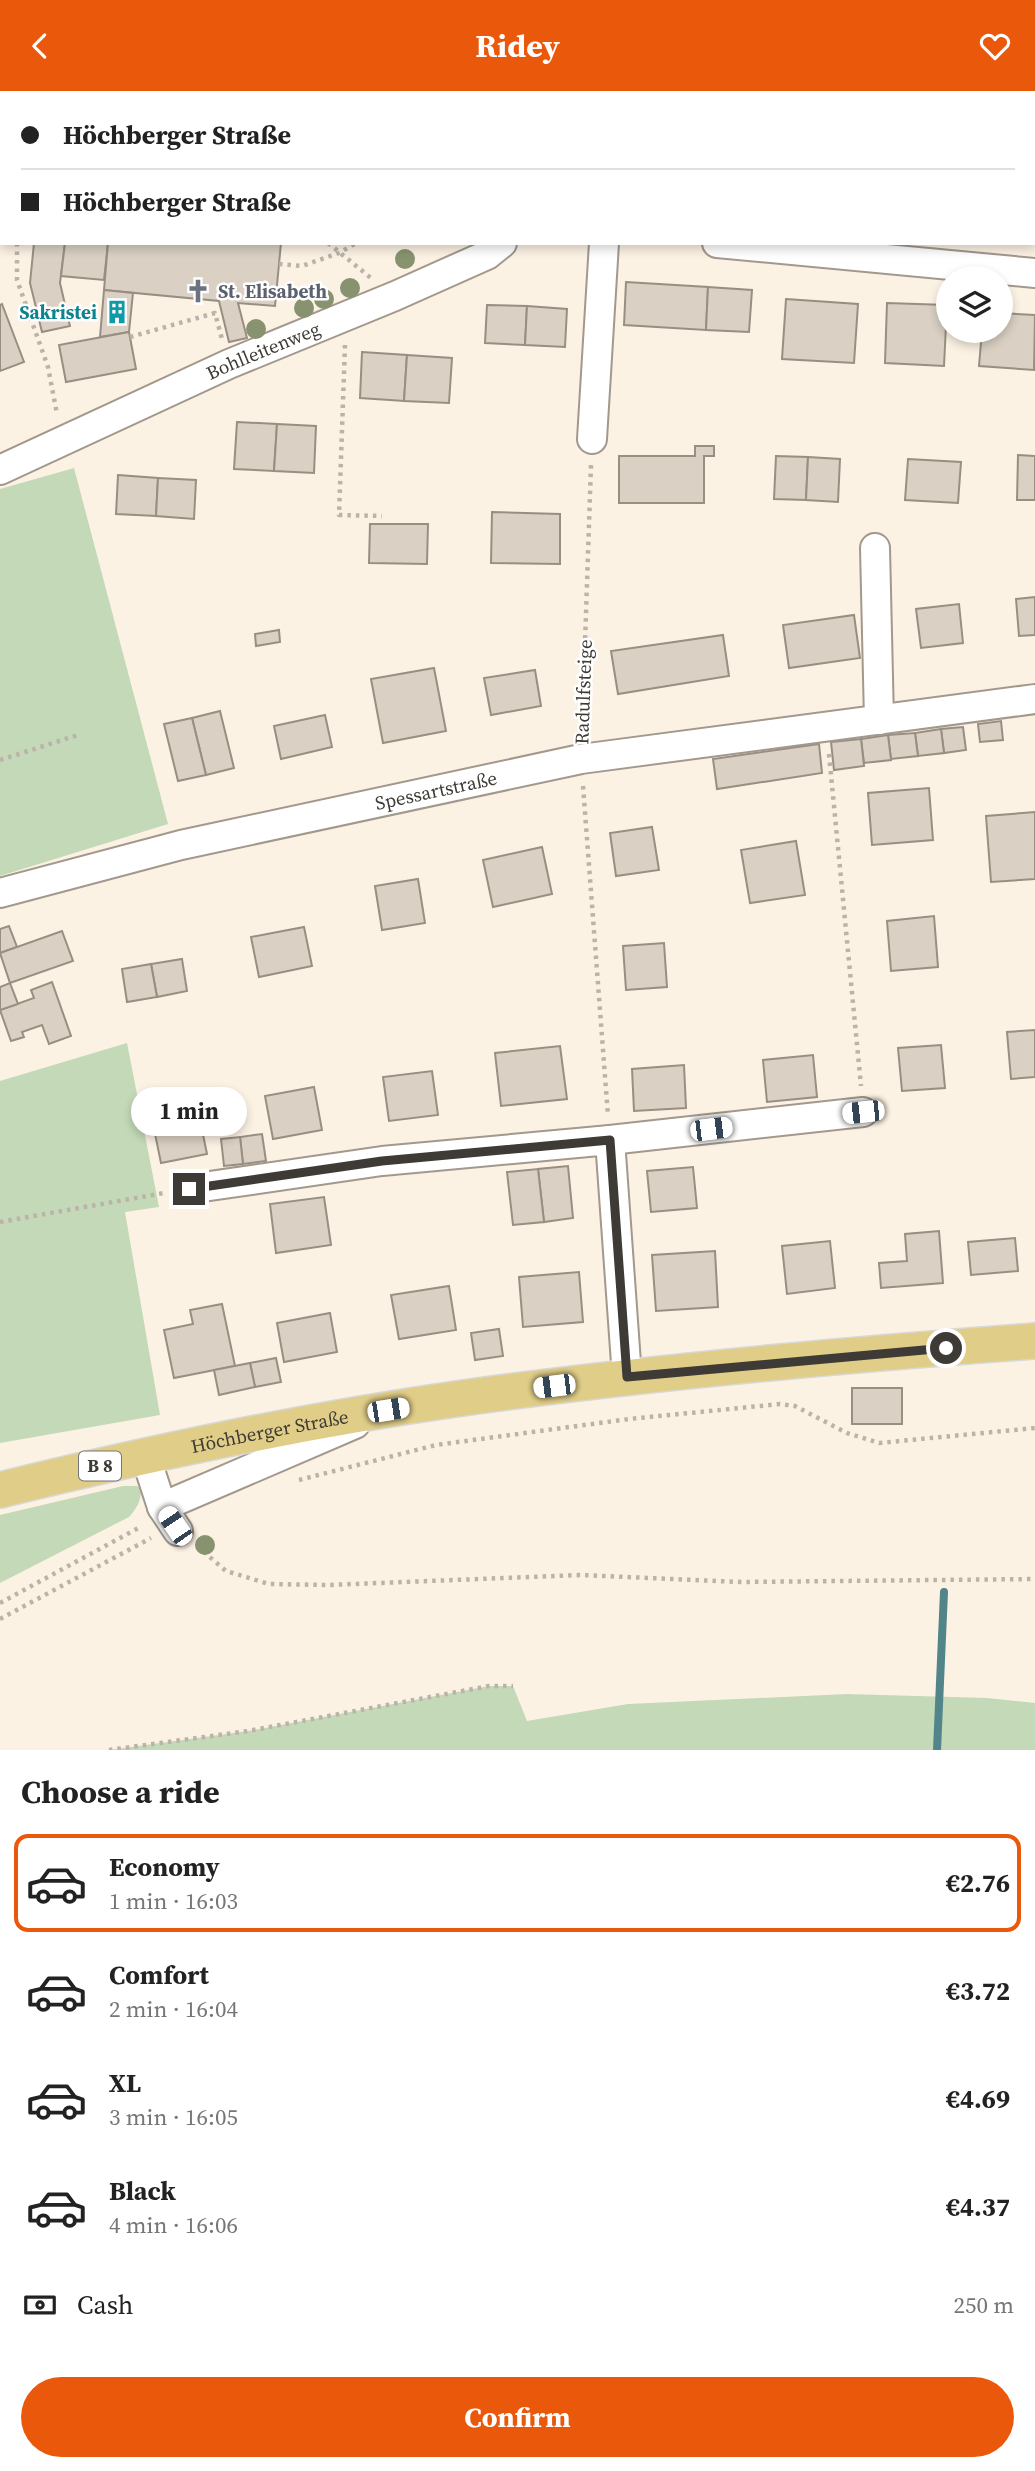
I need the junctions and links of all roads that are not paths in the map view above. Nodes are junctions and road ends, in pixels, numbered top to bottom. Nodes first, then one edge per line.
1 (500, 245) edge
2 (604, 245) edge
3 (738, 245) edge
4 (1035, 273) edge
5 (592, 439) road end
6 (12, 465) edge
7 (875, 548) dead end
8 (1035, 699) edge
9 (878, 720) junction
10 (0, 893) edge
11 (863, 1112) road end
12 (610, 1140) junction
13 (189, 1189) road end
14 (1035, 1341) edge
15 (627, 1377) junction
16 (388, 1410) junction
17 (145, 1455) junction
18 (0, 1490) edge

1 - 6 street, Bohlleitenweg
2 - 5 street
3 - 4 street
7 - 9 street
8 - 9 street, Spessartstraße
9 - 10 street, Spessartstraße
11 - 12 street
12 - 13 street
12 - 15 street
14 - 15 main road, Höchberger Straße / B 8
15 - 16 main road, Höchberger Straße / B 8
16 - 17 main road, Höchberger Straße / B 8
16 - 17 street
17 - 18 main road, Höchberger Straße / B 8

